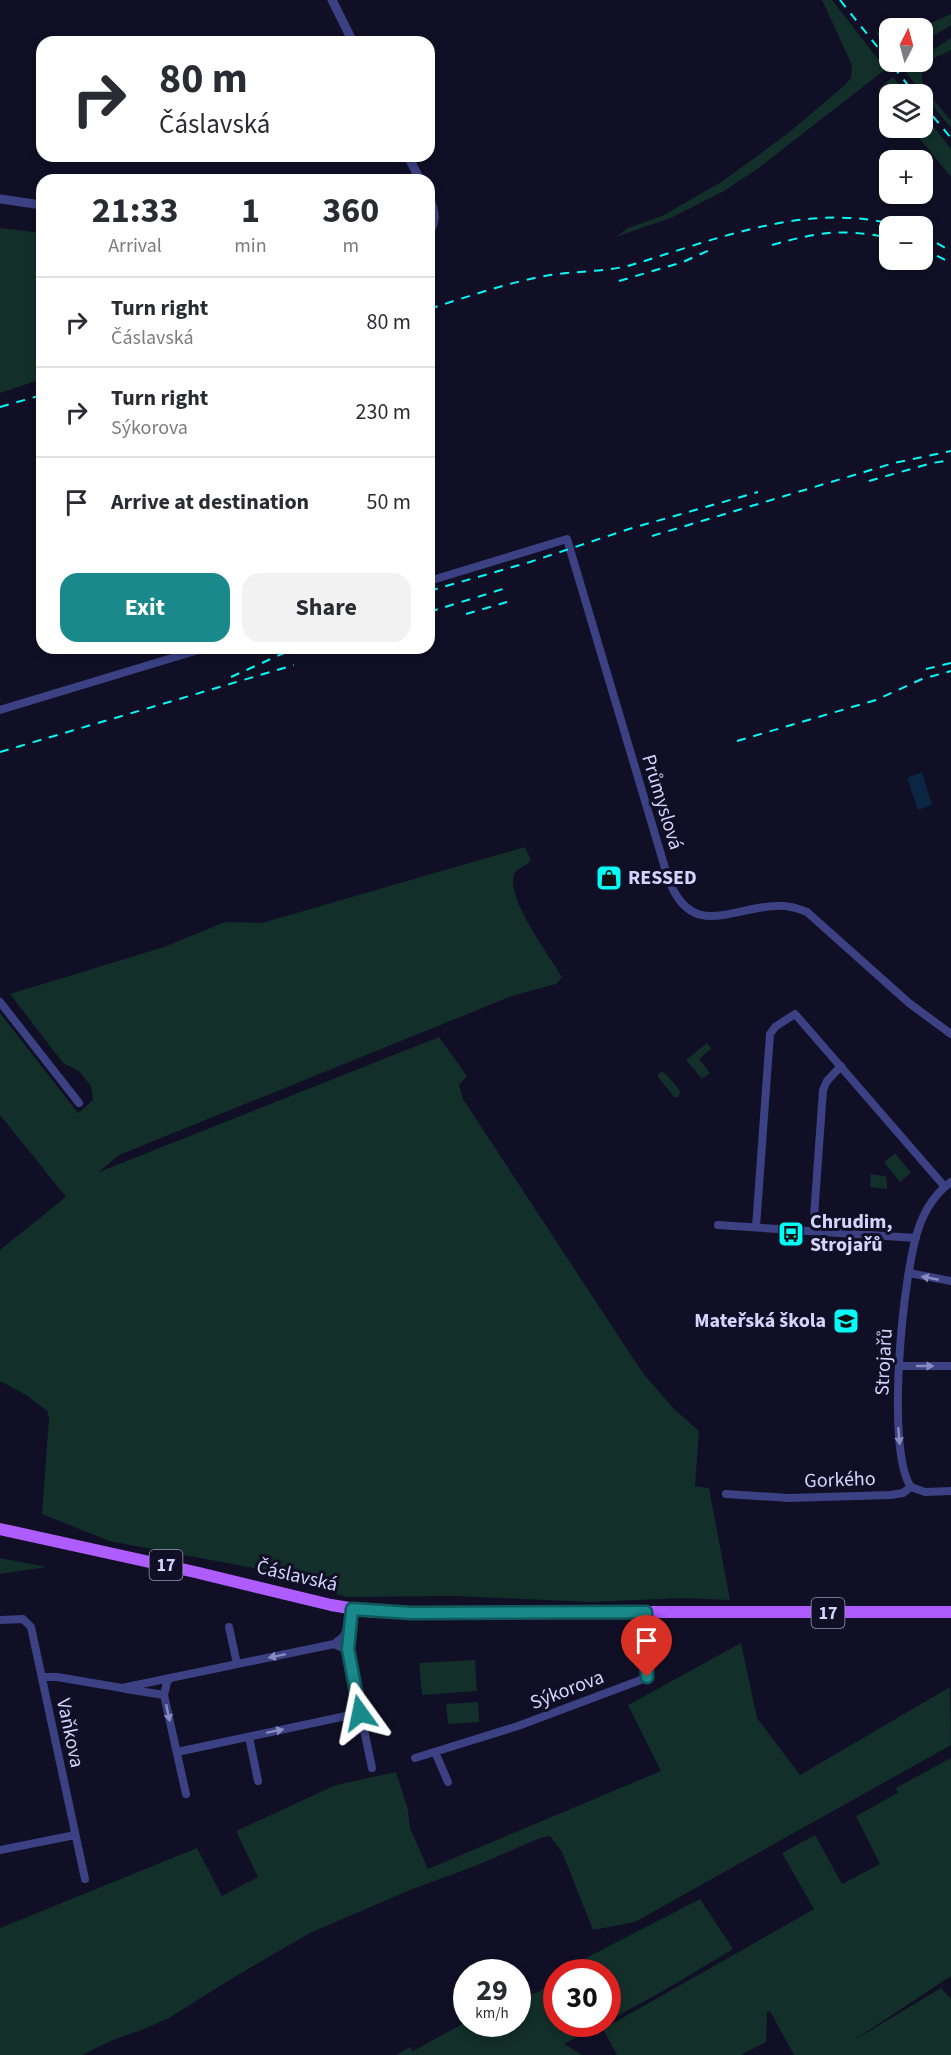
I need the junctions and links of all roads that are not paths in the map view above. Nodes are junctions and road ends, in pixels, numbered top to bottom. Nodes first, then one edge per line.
1 (332, 0) edge
2 (350, 36) edge
3 (0, 199) edge
4 (36, 204) edge
5 (435, 579) edge
6 (186, 654) edge
7 (0, 710) edge
8 (0, 1002) edge
9 (951, 1034) edge
10 (841, 1066) junction
11 (79, 1103) dead end
12 (948, 1185) edge
13 (718, 1225) dead end
14 (756, 1227) junction
15 (813, 1231) junction
16 (916, 1238) junction
17 (909, 1273) junction
18 (951, 1281) edge
19 (899, 1366) junction
20 (951, 1366) edge
21 (910, 1487) junction
22 (951, 1491) edge
23 (726, 1494) dead end
24 (0, 1529) edge
25 (646, 1612) junction
26 (951, 1612) edge
27 (351, 1614) junction
28 (0, 1620) edge
29 (229, 1627) dead end
30 (334, 1644) junction
31 (348, 1654) junction
32 (237, 1664) junction
33 (42, 1677) junction
34 (173, 1677) junction
35 (122, 1688) junction
36 (164, 1695) junction
37 (360, 1713) junction
38 (249, 1737) junction
39 (177, 1752) junction
40 (435, 1752) junction
41 (415, 1758) dead end
42 (372, 1768) dead end
43 (258, 1781) dead end
44 (448, 1782) dead end
45 (186, 1794) dead end
46 (75, 1835) junction
47 (0, 1850) edge
48 (85, 1879) dead end

1 - 2 street
3 - 4 street
5 - 9 street, Průmyslová
6 - 7 street
8 - 11 street
10 - 12 street
10 - 14 street
10 - 15 street
12 - 16 street, Strojařů
13 - 14 street
14 - 15 street
15 - 16 street
16 - 17 street, Strojařů
18 -> 17 street
17 - 19 street, Strojařů
19 -> 20 street
19 -> 21 street, Strojařů
21 - 22 street, Gorkého
21 - 23 street, Gorkého
24 - 27 main road, Čáslavská / 17
25 - 26 main road, Čáslavská / 17
25 - 27 main road, Čáslavská / 17
25 - 40 street, Sýkorova
27 - 30 street
27 - 31 street
28 - 33 street, Vaňkova
29 - 32 street
30 - 31 street
30 -> 32 street
31 - 37 street
32 - 34 street
33 - 35 street
33 - 46 street, Vaňkova
34 - 35 street
34 - 36 street
35 - 36 street
36 -> 39 street
38 -> 37 street
37 - 42 street
38 - 39 street
38 - 43 street
39 - 45 street
40 - 41 street, Sýkorova
40 - 44 street
46 - 47 street
46 - 48 street, Vaňkova

